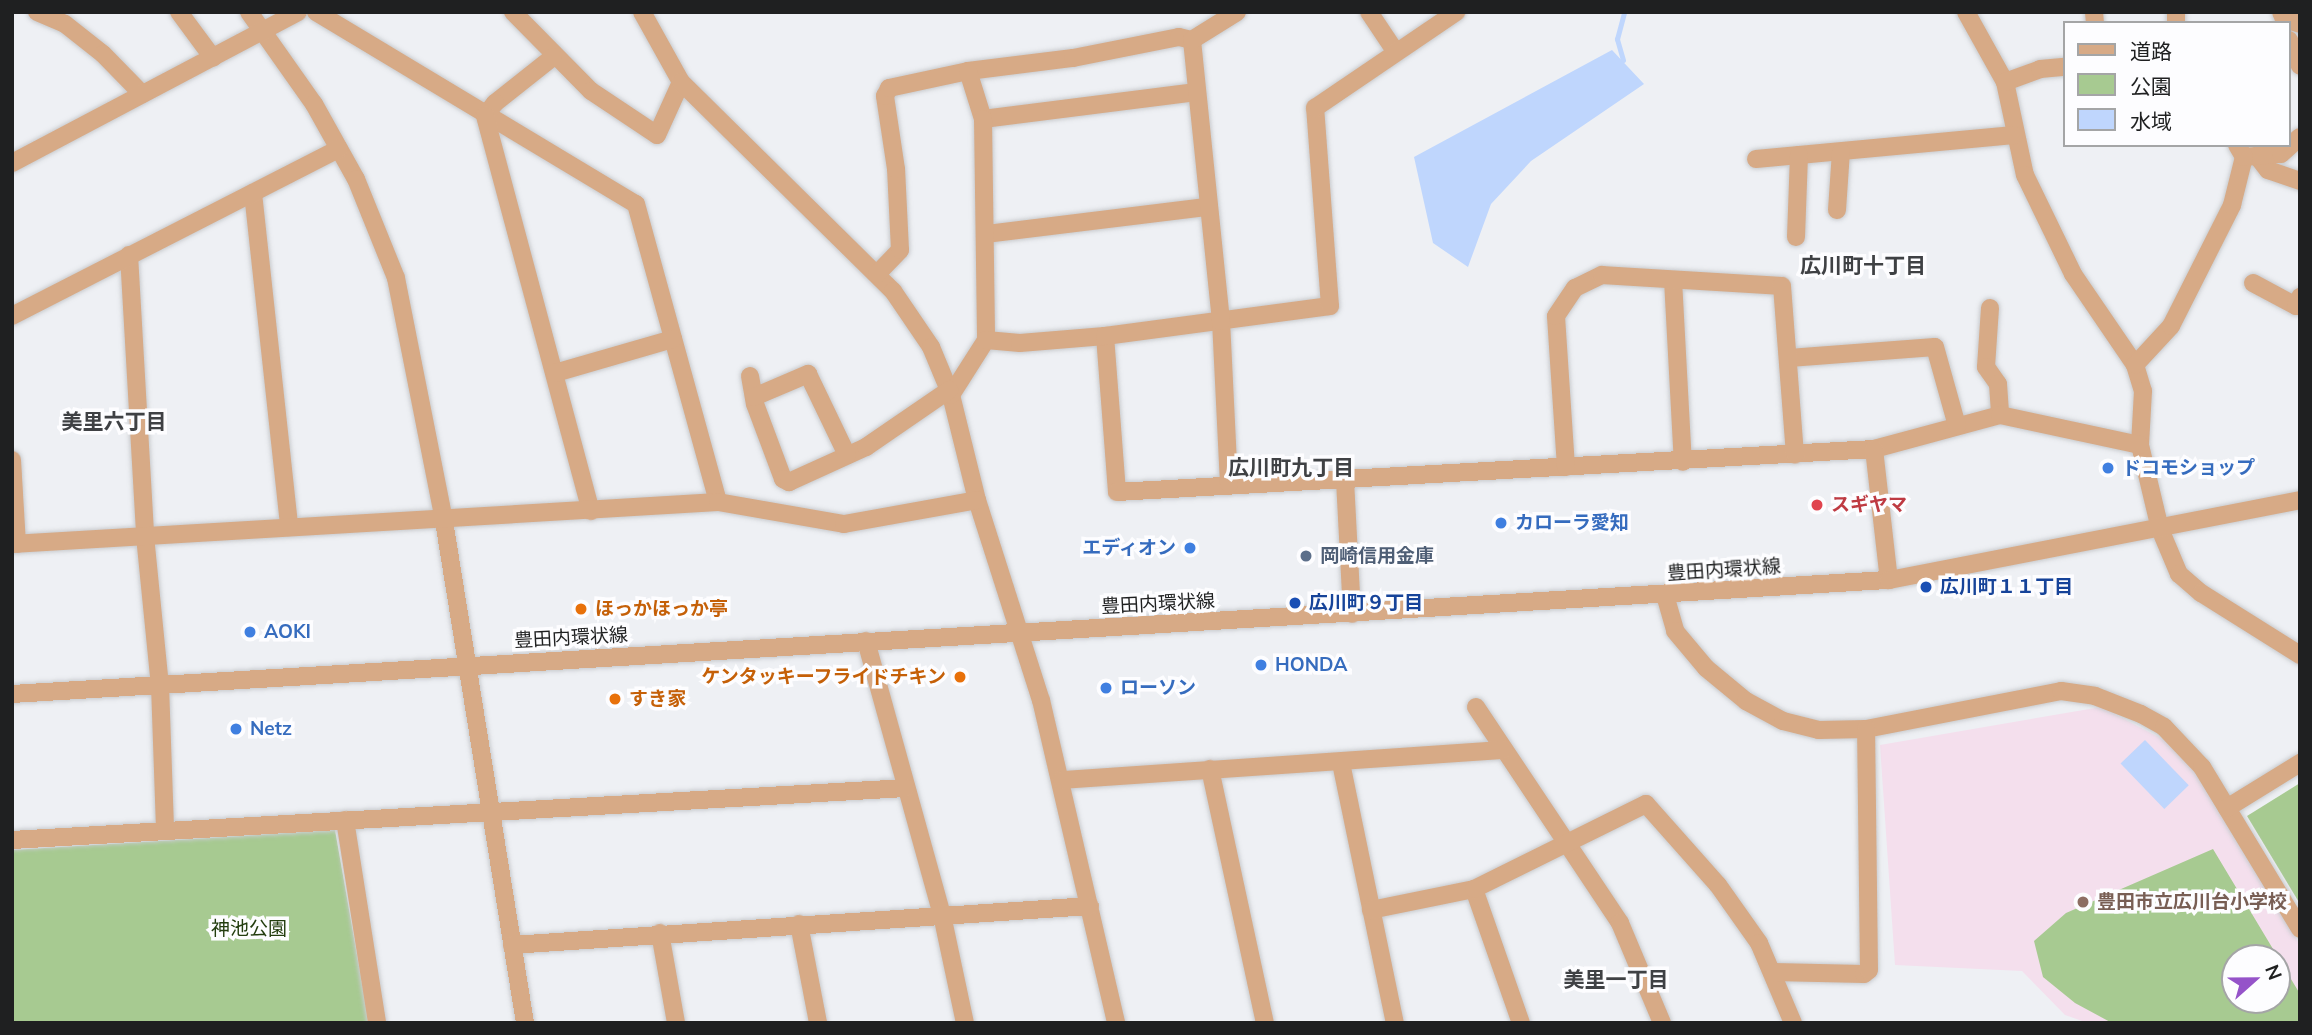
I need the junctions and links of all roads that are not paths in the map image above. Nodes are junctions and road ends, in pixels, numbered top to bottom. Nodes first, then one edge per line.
1 (37, 12) edge
2 (179, 12) edge
3 (248, 12) edge
4 (298, 12) edge
5 (316, 12) edge
6 (513, 12) edge
7 (642, 12) edge
8 (1237, 12) edge
9 (1369, 12) edge
10 (1457, 12) edge
11 (1966, 12) edge
12 (264, 33) junction
13 (1192, 40) junction
14 (1395, 51) junction
15 (553, 57) junction
16 (213, 58) junction
17 (2064, 67) edge
18 (968, 71) junction
19 (681, 82) junction
20 (2005, 82) junction
21 (1196, 92) junction
22 (142, 94) junction
23 (485, 116) junction
24 (983, 119) junction
25 (2014, 135) junction
26 (2289, 147) edge
27 (339, 149) junction
28 (1841, 152) junction
29 (2246, 153) edge
30 (1798, 155) junction
31 (1756, 159) dead end
32 (12, 163) edge
33 (2300, 181) edge
34 (253, 194) junction
35 (1207, 207) junction
36 (1838, 210) dead end
37 (986, 234) junction
38 (1796, 237) dead end
39 (130, 255) junction
40 (877, 274) junction
41 (1672, 280) junction
42 (2253, 283) dead end
43 (2300, 297) edge
44 (1990, 308) dead end
45 (12, 316) edge
46 (1221, 321) junction
47 (1105, 336) junction
48 (673, 339) junction
49 (986, 341) junction
50 (1790, 358) junction
51 (2135, 365) junction
52 (555, 373) junction
53 (750, 376) dead end
54 (950, 393) junction
55 (754, 397) junction
56 (2000, 415) junction
57 (1957, 426) junction
58 (2140, 445) junction
59 (1874, 449) junction
60 (1795, 454) junction
61 (847, 455) junction
62 (12, 460) edge
63 (1683, 462) junction
64 (1566, 467) junction
65 (1345, 480) junction
66 (1230, 484) junction
67 (977, 500) junction
68 (2300, 500) edge
69 (718, 502) junction
70 (591, 511) junction
71 (444, 521) junction
72 (289, 527) junction
73 (2160, 529) junction
74 (145, 536) junction
75 (15, 544) edge
76 (1889, 580) junction
77 (1665, 595) junction
78 (1352, 614) junction
79 (1021, 633) junction
80 (866, 641) junction
81 (2300, 655) edge
82 (465, 665) junction
83 (160, 685) junction
84 (12, 694) edge
85 (1476, 707) dead end
86 (1866, 729) junction
87 (1504, 750) junction
88 (1341, 763) junction
89 (2299, 766) edge
90 (1210, 769) junction
91 (1062, 780) junction
92 (905, 788) junction
93 (2227, 808) junction
94 (491, 812) junction
95 (345, 820) junction
96 (165, 831) junction
97 (12, 840) edge
98 (1566, 842) junction
99 (1474, 889) junction
100 (1090, 906) junction
101 (1371, 910) junction
102 (942, 915) junction
103 (799, 924) junction
104 (2300, 929) edge
105 (660, 933) junction
106 (512, 945) junction
107 (1773, 972) junction
108 (377, 1023) edge
109 (525, 1023) edge
110 (676, 1023) edge
111 (818, 1023) edge
112 (965, 1023) edge
113 (1116, 1023) edge
114 (1265, 1023) edge
115 (1395, 1023) edge
116 (1521, 1023) edge
117 (1662, 1023) edge
118 (1793, 1023) edge

1 - 22 street
2 - 16 street
3 - 12 street
4 - 12 street
5 - 23 street
6 - 15 street
7 - 19 street
8 - 13 street
9 - 14 street
10 - 14 street
11 - 20 street
12 - 16 street
12 - 27 street
13 - 18 street
13 - 21 street
14 - 46 street
15 - 19 street
15 - 23 street
16 - 22 street
17 - 20 street
18 - 24 street
18 - 40 street
19 - 40 street
20 - 25 street
21 - 24 street
21 - 35 street
22 - 32 street
23 - 48 street
23 - 52 street
24 - 37 street
25 - 28 street
25 - 51 street
26 - 29 street
27 - 34 street
27 - 71 street
28 - 30 street
28 - 36 street
29 - 33 street
29 - 51 street
30 - 31 street
30 - 38 street
34 - 39 street
34 - 72 street
35 - 37 street
35 - 46 street
37 - 49 street
39 - 45 street
39 - 74 street
40 - 54 street
41 - 50 street
41 - 63 street
41 - 64 street
42 - 43 street
44 - 56 street
46 - 47 street
46 - 66 street
47 - 49 street
47 - 66 street
48 - 52 street
48 - 69 street
49 - 54 street
50 - 57 street
50 - 60 street
51 - 58 street
52 - 70 street
53 - 55 street
54 - 61 street
54 - 67 street
55 - 61 street
55 - 61 street
56 - 57 street
56 - 58 street
57 - 59 street
58 - 73 street
59 - 60 street
59 - 76 street
60 - 63 street
62 - 75 street
63 - 64 street
64 - 65 street
65 - 66 street
65 - 78 street
67 - 69 street
67 - 79 street
68 - 73 street, 豊田内環状線
69 - 70 street
70 - 71 street
71 - 72 street
71 - 82 street
72 - 74 street
73 - 76 street, 豊田内環状線
73 - 81 street
74 - 75 street
74 - 83 street
76 - 77 street, 豊田内環状線
77 - 78 street, 豊田内環状線
77 - 86 street
78 - 79 street, 豊田内環状線
79 - 80 street, 豊田内環状線
79 - 91 street
80 - 82 street, 豊田内環状線
80 - 92 street
82 - 83 street, 豊田内環状線
82 - 94 street
83 - 84 street, 豊田内環状線
83 - 96 street
85 - 87 street
86 - 93 street
86 - 107 street
87 - 88 street
87 - 98 street
88 - 90 street
88 - 101 street
89 - 93 street
90 - 91 street
90 - 114 street
91 - 100 street
92 - 94 street
92 - 102 street
93 - 104 street
94 - 95 street
94 - 106 street
95 - 96 street
95 - 108 street
96 - 97 street
98 - 99 street
98 - 107 street
98 - 117 street
99 - 101 street
99 - 116 street
100 - 102 street
100 - 113 street
101 - 115 street
102 - 103 street
102 - 112 street
103 - 105 street
103 - 111 street
105 - 106 street
105 - 110 street
106 - 109 street
107 - 118 street

